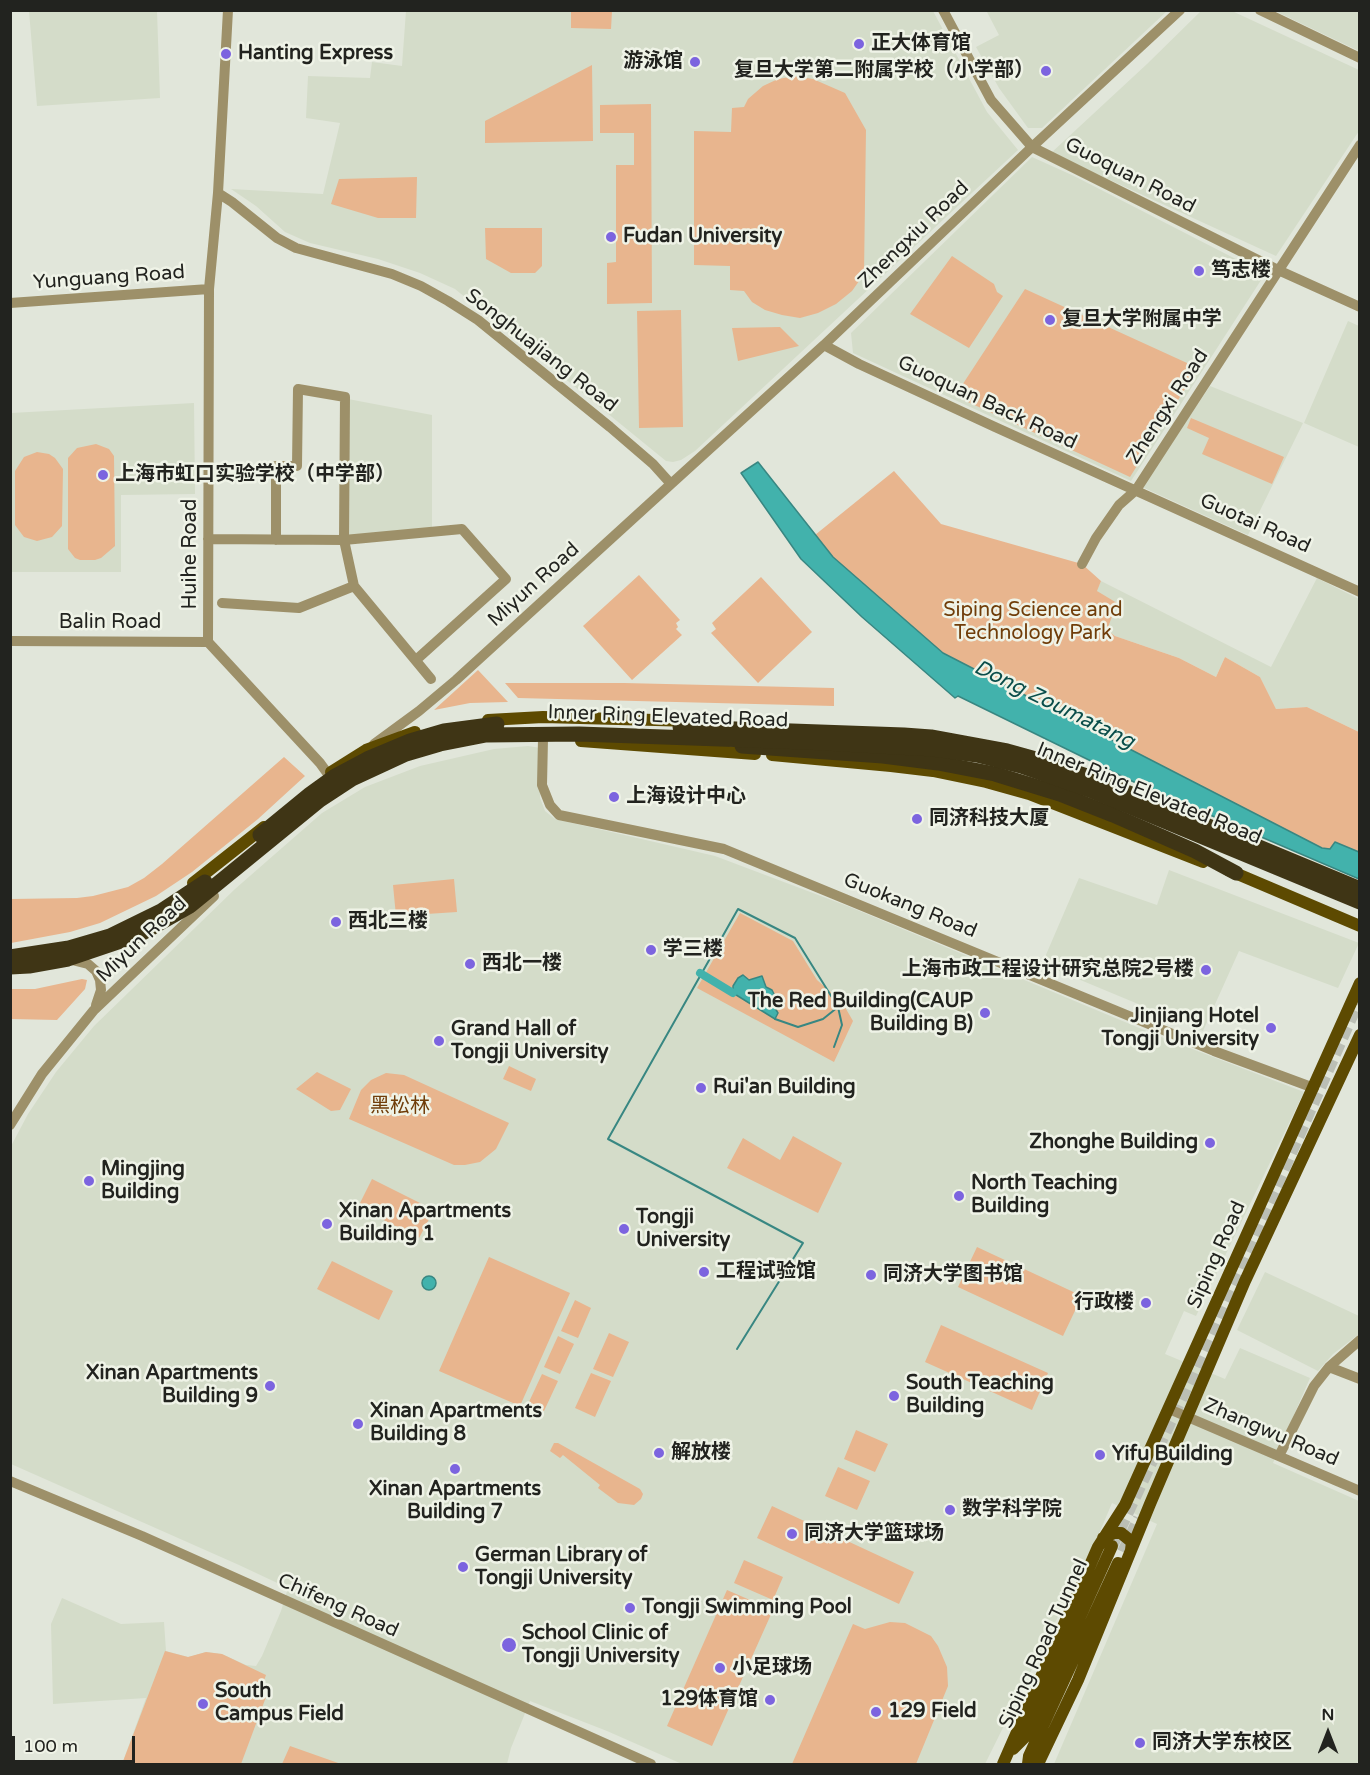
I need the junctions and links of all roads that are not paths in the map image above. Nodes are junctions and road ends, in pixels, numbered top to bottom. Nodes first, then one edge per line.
1 (228, 10) edge
2 (943, 10) edge
3 (1180, 10) edge
4 (1260, 10) edge
5 (1359, 58) edge
6 (1359, 145) edge
7 (1032, 147) junction
8 (218, 193) junction
9 (1278, 270) junction
10 (209, 289) junction
11 (10, 303) edge
12 (1359, 307) edge
13 (824, 345) junction
14 (671, 484) junction
15 (1136, 490) junction
16 (208, 539) junction
17 (276, 540) junction
18 (344, 540) junction
19 (1082, 564) dead end
20 (354, 586) junction
21 (1359, 592) edge
22 (222, 603) dead end
23 (10, 641) edge
24 (208, 642) junction
25 (416, 660) junction
26 (431, 679) dead end
27 (419, 711) junction
28 (421, 731) junction
29 (620, 736) junction
30 (543, 739) junction
31 (366, 750) junction
32 (328, 774) junction
33 (340, 793) junction
34 (1236, 873) junction
35 (1359, 889) edge
36 (214, 896) junction
37 (1359, 903) edge
38 (1359, 926) edge
39 (10, 951) edge
40 (10, 957) edge
41 (72, 960) junction
42 (10, 967) edge
43 (1359, 983) edge
44 (94, 1010) junction
45 (1359, 1035) edge
46 (1314, 1088) junction
47 (10, 1125) edge
48 (1359, 1340) edge
49 (1329, 1367) junction
50 (1359, 1379) edge
51 (1169, 1408) junction
52 (1188, 1417) junction
53 (1279, 1456) junction
54 (10, 1481) edge
55 (1359, 1491) edge
56 (1117, 1547) junction
57 (1005, 1760) edge
58 (651, 1764) edge
59 (1028, 1764) edge
60 (1038, 1764) edge

1 - 8 street
2 - 7 street, Guoquan Road
3 - 7 street, Zhengxiu Road
4 - 5 street
6 - 9 street, Zhengxi Road
7 - 9 street, Guoquan Road
7 - 13 street, Zhengxiu Road
8 - 10 street, Huihe Road
8 - 14 street, Songhuajiang Road
9 - 12 street, Guoquan Road
9 - 15 street, Zhengxi Road
10 - 11 street, Yunguang Road
10 - 16 street, Huihe Road
13 - 14 street, Zhengxiu Road
13 - 15 street, Guoquan Back Road
14 - 27 street, Miyun Road
15 - 19 street, Zhengxi Road
15 - 21 street, Guotai Road
16 - 17 street
16 - 24 street, Huihe Road
17 - 18 street
17 - 18 street
18 - 20 street
18 - 25 street
20 - 22 street
20 - 25 street
23 - 24 street, Balin Road
24 - 32 street
25 - 26 street
27 - 28 street
27 - 31 street, Miyun Road
28 - 31 main road
28 - 37 main road
29 - 34 highway, bridge
29 - 37 highway, Inner Ring Elevated Road, bridge
29 - 42 highway, Inner Ring Elevated Road, bridge
30 - 33 main road
30 - 34 main road
30 - 46 street, Guokang Road
31 - 32 main road
32 - 33 street
32 - 39 main road
33 - 36 main road
34 - 38 main road
35 - 40 highway, Inner Ring Elevated Road, bridge
36 - 41 main road
36 - 44 street, Miyun Road
41 - 42 main road
41 - 44 street, Miyun Road
43 - 46 main road, Siping Road
44 - 47 street, Miyun Road
45 - 52 main road, Siping Road
46 - 51 main road, Siping Road
48 - 49 street
49 - 50 street
49 - 53 street
51 - 52 street, Zhangwu Road
51 - 56 main road, Siping Road
52 - 53 street, Zhangwu Road
52 - 56 main road, Siping Road
53 - 55 street, Zhangwu Road
54 - 58 street, Chifeng Road
56 - 57 main road, Siping Road Tunnel
56 - 59 main road, Siping Road Tunnel
56 - 60 main road, Siping Road

